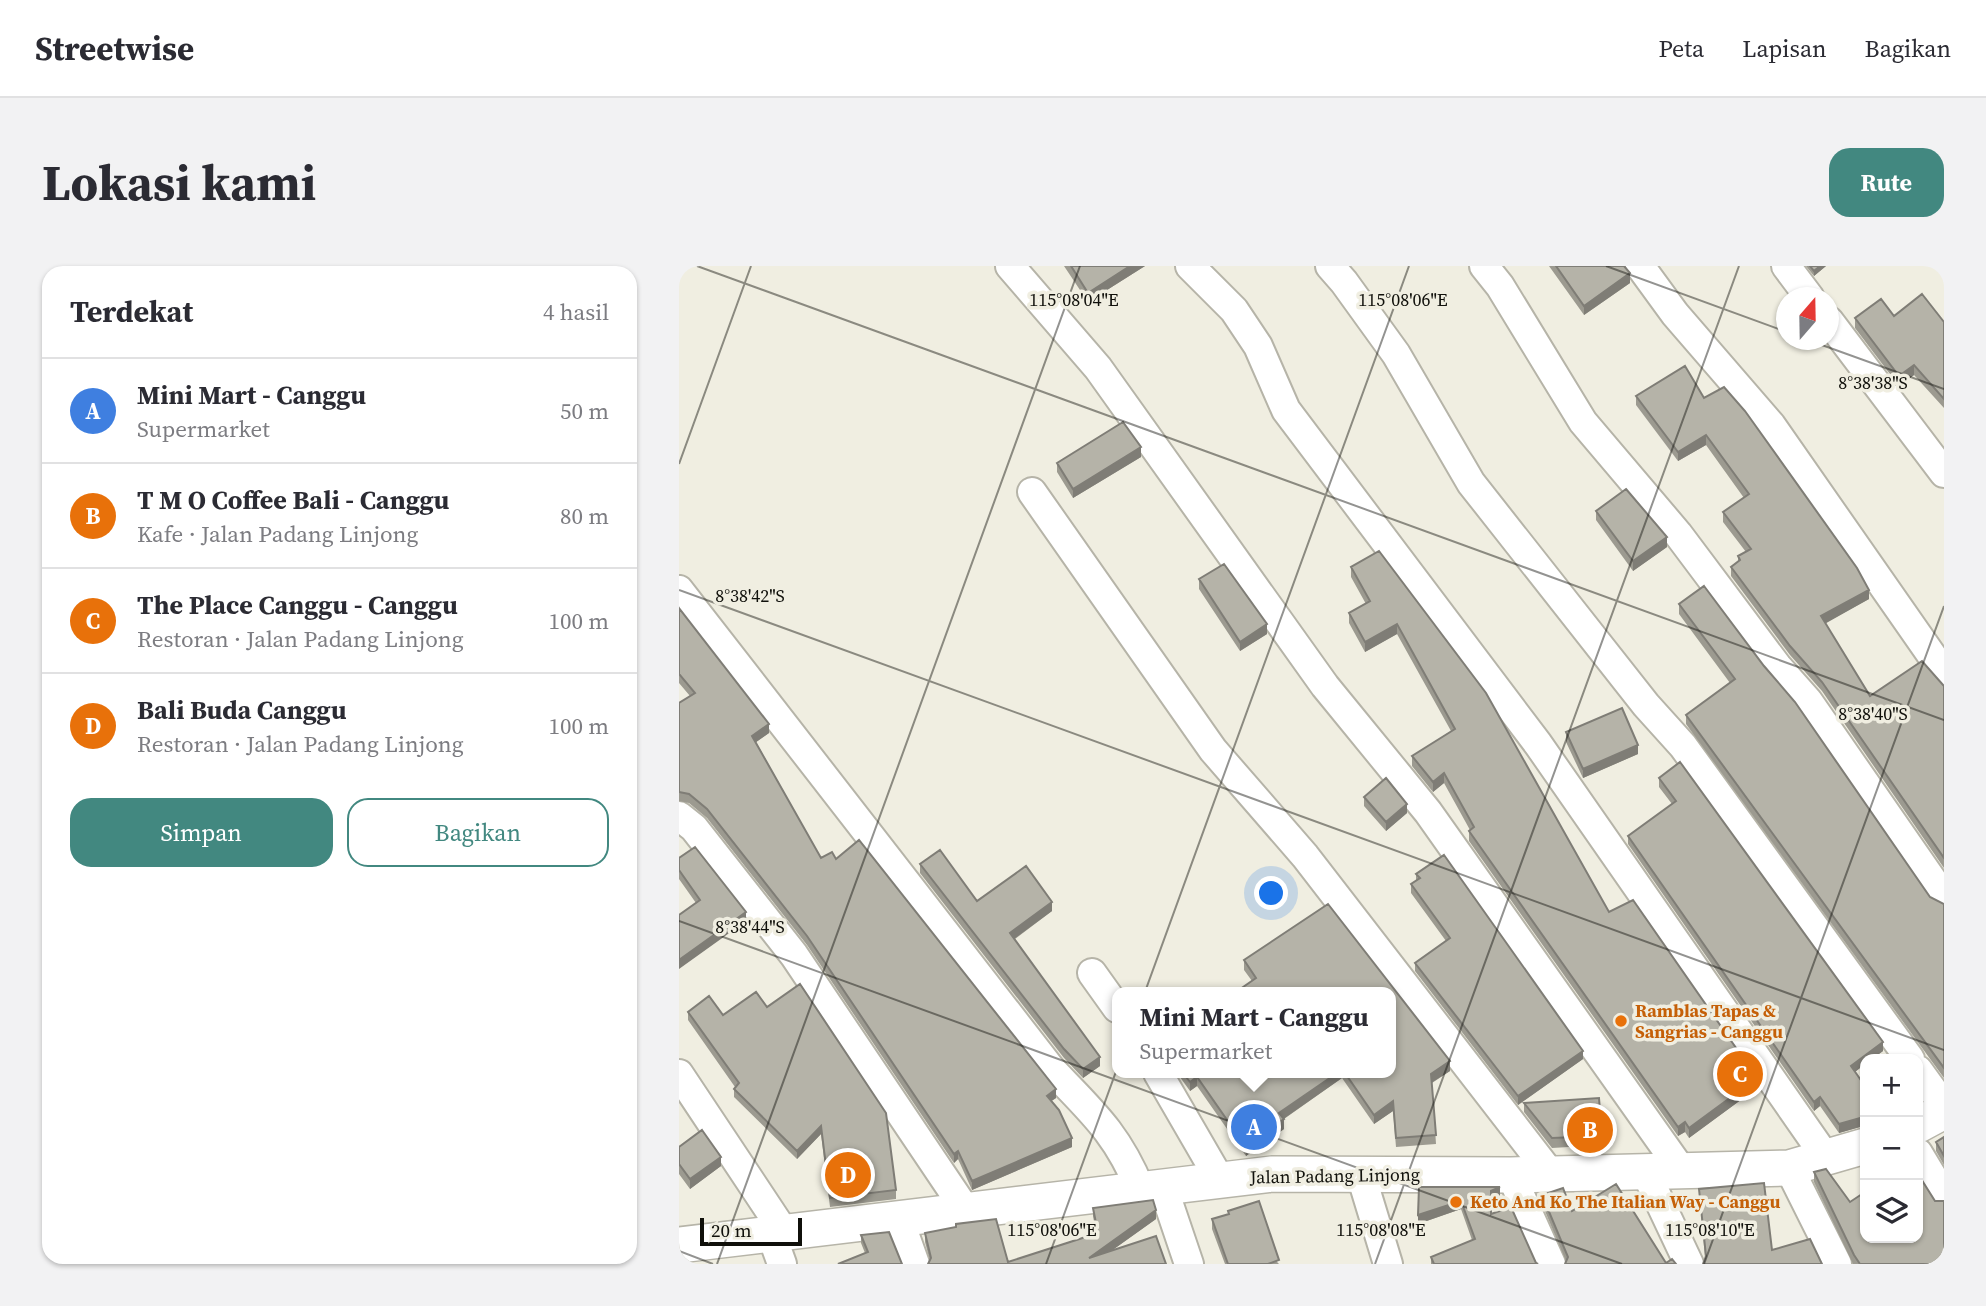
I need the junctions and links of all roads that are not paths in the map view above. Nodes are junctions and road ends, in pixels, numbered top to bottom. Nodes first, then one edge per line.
1 (1010, 266) edge
2 (1189, 266) edge
3 (1330, 266) edge
4 (1483, 266) edge
5 (1640, 266) edge
6 (1786, 266) edge
7 (1802, 287) edge
8 (1839, 334) edge
9 (1944, 473) edge
10 (1032, 492) dead end
11 (679, 590) edge
12 (1944, 673) edge
13 (679, 816) edge
14 (1944, 897) edge
15 (1092, 973) dead end
16 (1112, 1000) edge
17 (1906, 1054) edge
18 (679, 1074) edge
19 (1923, 1077) edge
20 (1161, 1078) edge
21 (1944, 1106) edge
22 (1944, 1111) edge
23 (1923, 1122) edge
24 (1860, 1148) edge
25 (1827, 1159) junction
26 (1923, 1161) edge
27 (1789, 1168) junction
28 (1682, 1171) junction
29 (1550, 1172) junction
30 (1646, 1173) junction
31 (1360, 1175) junction
32 (1511, 1175) junction
33 (1220, 1180) junction
34 (1152, 1188) junction
35 (1944, 1196) edge
36 (965, 1209) junction
37 (898, 1219) junction
38 (779, 1244) edge
39 (679, 1245) edge
40 (915, 1264) edge
41 (1189, 1264) edge
42 (1388, 1264) edge
43 (1551, 1264) edge
44 (1689, 1264) edge
45 (1837, 1264) edge

1 - 28 street
2 - 25 street
3 - 17 street
4 - 14 street
5 - 12 street
6 - 7 street
8 - 9 street
10 - 29 street
11 - 34 street
13 - 36 street
15 - 16 street
18 - 38 street
19 - 21 street
20 - 33 street
22 - 23 street
24 - 25 street, Jalan Padang Linjong
25 - 27 street, Jalan Padang Linjong
26 - 35 street
27 - 28 street, Jalan Padang Linjong
27 - 45 street
28 - 30 street, Jalan Padang Linjong
29 - 30 street, Jalan Padang Linjong
29 - 32 street, Jalan Padang Linjong
30 - 44 street
31 - 32 street, Jalan Padang Linjong
31 - 33 street, Jalan Padang Linjong
31 - 42 street
32 - 43 street
33 - 34 street, Jalan Padang Linjong
34 - 36 street, Jalan Padang Linjong
34 - 41 street
36 - 37 street, Jalan Padang Linjong
37 - 38 street, Jalan Padang Linjong
37 - 40 street
38 - 39 street, Jalan Padang Linjong

